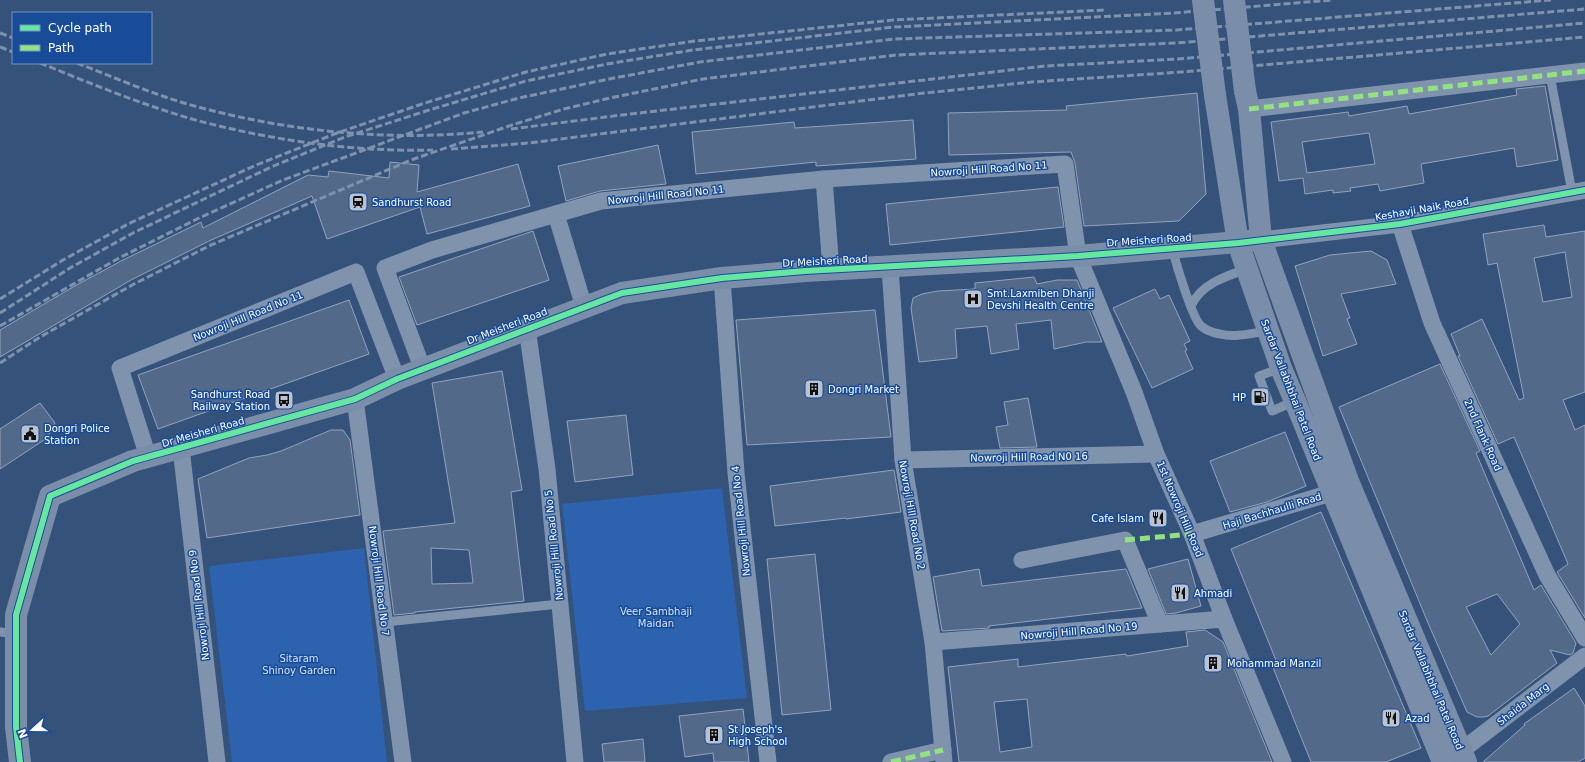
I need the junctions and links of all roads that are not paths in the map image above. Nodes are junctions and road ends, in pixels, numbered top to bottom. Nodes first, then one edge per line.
1 (1203, 0) edge
2 (1234, 0) edge
3 (1585, 71) edge
4 (1550, 75) junction
5 (1247, 100) junction
6 (1065, 164) joint
7 (824, 180) junction
8 (1578, 191) edge
9 (556, 214) junction
10 (1400, 224) junction
11 (1261, 240) junction
12 (1238, 243) junction
13 (1172, 248) junction
14 (1078, 256) junction
15 (890, 267) junction
16 (831, 269) junction
17 (1247, 269) junction
18 (722, 278) junction
19 (1191, 306) junction
20 (584, 307) junction
21 (527, 328) junction
22 (1268, 331) junction
23 (423, 370) junction
24 (397, 379) junction
25 (356, 399) junction
26 (181, 448) junction
27 (1156, 454) junction
28 (148, 457) junction
29 (903, 460) junction
30 (1340, 487) junction
31 (1192, 534) junction
32 (1022, 560) dead end
33 (560, 604) junction
34 (1224, 619) junction
35 (385, 622) junction
36 (1160, 624) junction
37 (8, 633) edge
38 (1585, 638) edge
39 (933, 642) junction
40 (1585, 656) edge
41 (943, 756) edge
42 (1458, 758) edge
43 (20, 762) edge
44 (217, 762) edge
45 (403, 762) edge
46 (575, 762) edge
47 (768, 762) edge
48 (891, 762) edge
49 (1283, 762) edge
50 (1443, 762) edge

1 - 12 main road, Sardar Vallabhbhai Patel Road, bridge
2 - 5 main road, Sardar Vallabhbhai Patel Road, bridge
3 - 4 street
4 - 5 street
4 - 8 lane
5 - 11 main road, Sardar Vallabhbhai Patel Road
6 - 7 street, Nowroji Hill Road No 11
6 - 14 street, 1st Nowroji Hill Road
7 - 9 street, Nowroji Hill Road No 11
7 - 16 street
8 - 10 street, Keshavji Naik Road
9 - 20 street
9 - 23 street, Nowroji Hill Road No 11
10 - 11 street, Keshavji Naik Road
10 - 38 street, 2nd Flank Road
11 - 12 main road, Dr Meisheri Road
11 - 30 main road, Sardar Vallabhbhai Patel Road
12 - 13 main road, Dr Meisheri Road
12 - 17 main road, Sardar Vallabhbhai Patel Road
13 - 14 main road, Dr Meisheri Road
13 - 19 lane
14 - 15 main road, Dr Meisheri Road
14 - 27 street, 1st Nowroji Hill Road
15 - 16 main road, Dr Meisheri Road
15 - 29 street, Nowroji Hill Road No 2
16 - 18 main road, Dr Meisheri Road
17 - 19 lane
17 - 22 main road, Sardar Vallabhbhai Patel Road
18 - 20 main road, Dr Meisheri Road
18 - 47 street, Nowroji Hill Road No 4
19 - 22 lane
20 - 21 main road, Dr Meisheri Road
21 - 23 main road, Dr Meisheri Road
21 - 33 street, Nowroji Hill Road No 5
22 - 30 main road, Sardar Vallabhbhai Patel Road
23 - 24 main road, Dr Meisheri Road
24 - 25 main road, Dr Meisheri Road
24 - 28 street, Nowroji Hill Road No 11
25 - 26 main road, Dr Meisheri Road
25 - 35 street, Nowroji Hill Road No 7
26 - 28 main road, Dr Meisheri Road
26 - 44 street, Nowroji Hill Road No 9
27 - 29 street, Nowroji Hill Road N0 16
27 - 31 street, 1st Nowroji Hill Road
28 - 37 main road, Dr Meisheri Road
29 - 39 street, Nowroji Hill Road No 2
30 - 31 street, Haji Bachhaulli Road
30 - 42 main road, Sardar Vallabhbhai Patel Road
30 - 50 main road, Sardar Vallabhbhai Patel Road
31 - 34 street, 1st Nowroji Hill Road
32 - 36 street
33 - 35 lane
33 - 46 street, Nowroji Hill Road No 5
34 - 36 street, Nowroji Hill Road No 19
34 - 49 street, 1st Nowroji Hill Road
35 - 45 street, Nowroji Hill Road No 7
36 - 39 street, Nowroji Hill Road No 19
37 - 43 main road, Dr Meisheri Road
39 - 41 street, Nowroji Hill Road No 2
40 - 42 street, Shaida Marg
41 - 48 street

